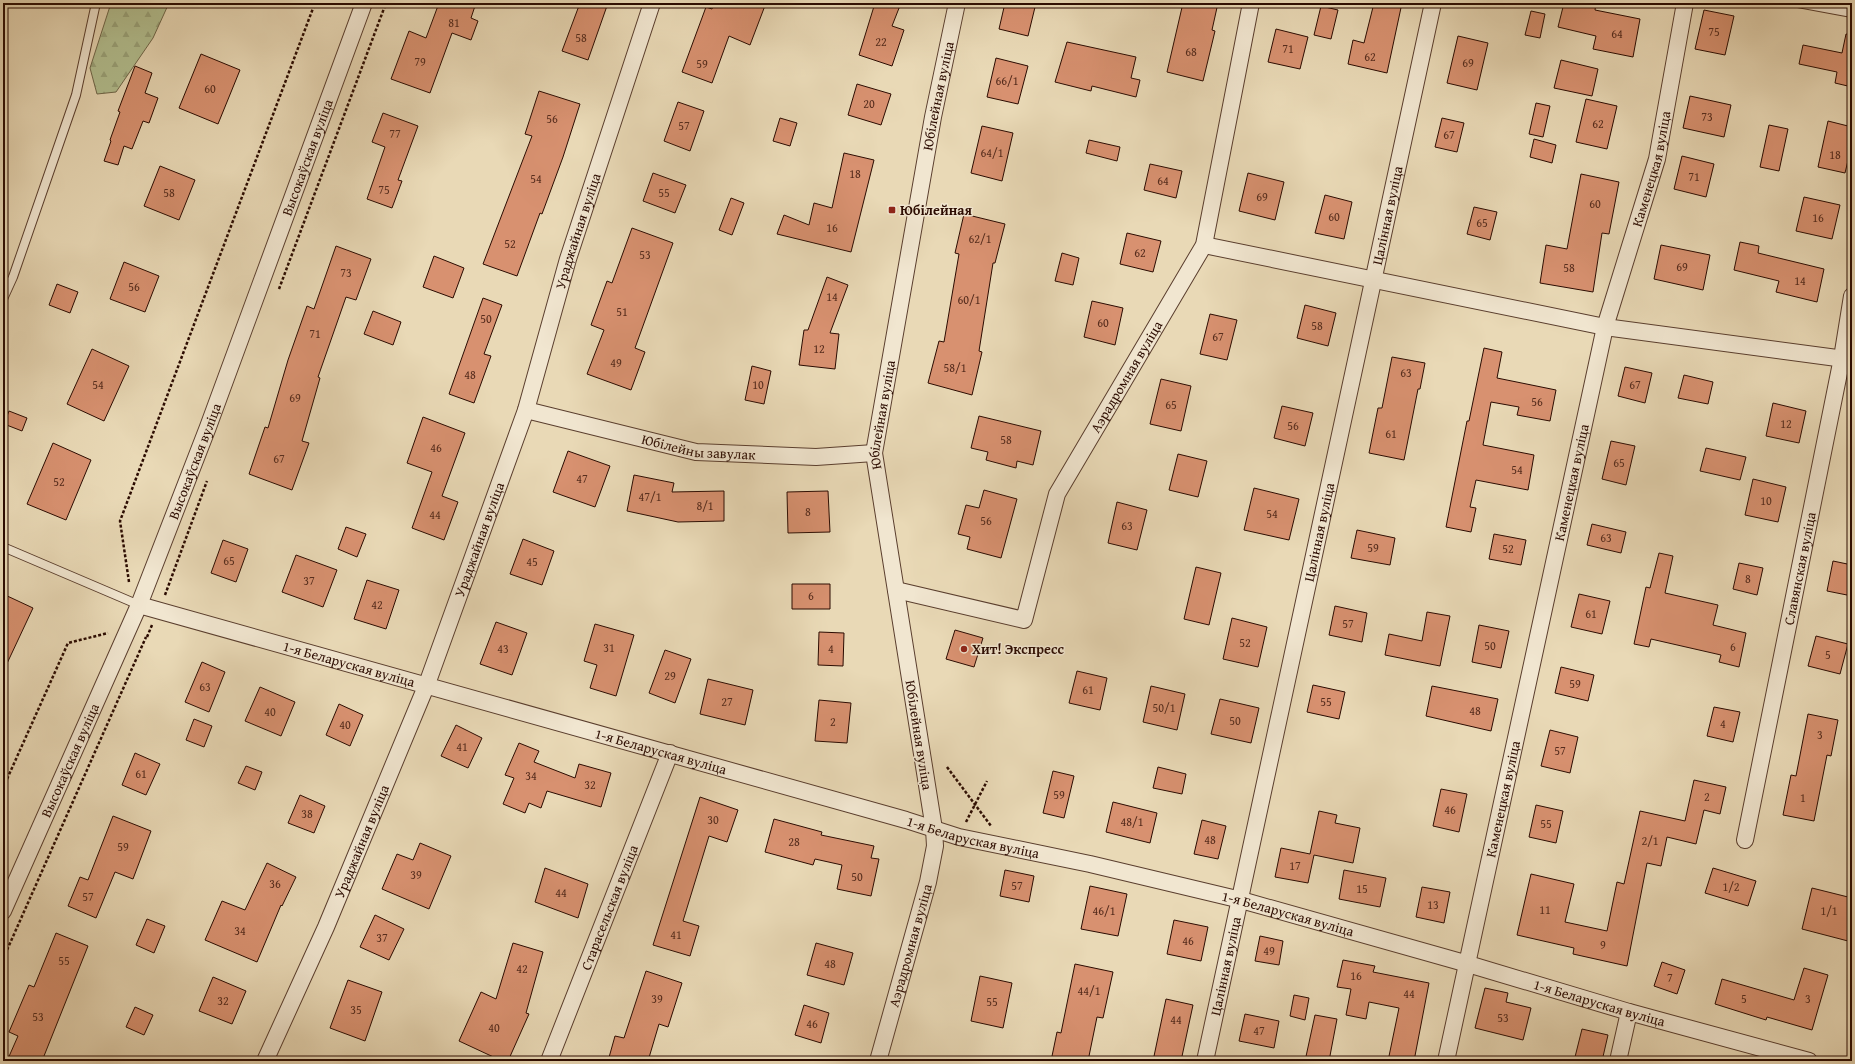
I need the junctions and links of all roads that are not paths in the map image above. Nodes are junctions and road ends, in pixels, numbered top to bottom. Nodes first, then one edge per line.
1 (96, 3) edge
2 (364, 3) edge
3 (652, 3) edge
4 (957, 3) edge
5 (1251, 3) edge
6 (1433, 3) edge
7 (1684, 3) edge
8 (1798, 3) edge
9 (1852, 13) edge
10 (1204, 245) junction
11 (1373, 280) junction
12 (1852, 296) edge
13 (3, 299) edge
14 (1605, 327) junction
15 (1847, 359) edge
16 (526, 410) junction
17 (874, 453) junction
18 (3, 547) edge
19 (896, 590) junction
20 (139, 605) junction
21 (427, 684) junction
22 (670, 753) junction
23 (934, 829) junction
24 (1745, 840) dead end
25 (1241, 900) junction
26 (3, 911) edge
27 (1468, 964) junction
28 (1629, 1012) junction
29 (265, 1061) edge
30 (549, 1061) edge
31 (878, 1061) edge
32 (1205, 1061) edge
33 (1446, 1061) edge
34 (1618, 1061) edge
35 (1809, 1061) edge

1 - 13 lane
2 - 20 street, Высокаўская вуліца
3 - 16 street, Ураджайная вуліца
4 - 17 street, Юбілейная вуліца
5 - 10 street, Аэрадромная вуліца
6 - 11 street, Цалінная вуліца
7 - 14 street, Каменецкая вуліца
8 - 9 lane
10 - 11 street
10 - 19 street, Аэрадромная вуліца
11 - 14 street
11 - 25 street, Цалінная вуліца
12 - 15 street, Славянская вуліца
14 - 15 street
14 - 27 street, Каменецкая вуліца
15 - 24 street, Славянская вуліца
16 - 17 street, Юбілейны завулак
16 - 21 street, Ураджайная вуліца
17 - 19 street, Юбілейная вуліца
18 - 20 lane
19 - 23 street, Юбілейная вуліца
20 - 21 street, 1-я Беларуская вуліца
20 - 26 street, Высокаўская вуліца
21 - 22 street, 1-я Беларуская вуліца
21 - 29 street, Ураджайная вуліца
22 - 23 street, 1-я Беларуская вуліца
22 - 30 street, Старасельская вуліца
23 - 25 street, 1-я Беларуская вуліца
23 - 31 street, Аэрадромная вуліца
25 - 27 street, 1-я Беларуская вуліца
25 - 32 street, Цалінная вуліца
27 - 28 street, 1-я Беларуская вуліца
27 - 33 street, Каменецкая вуліца
28 - 34 street
28 - 35 street, 1-я Беларуская вуліца

